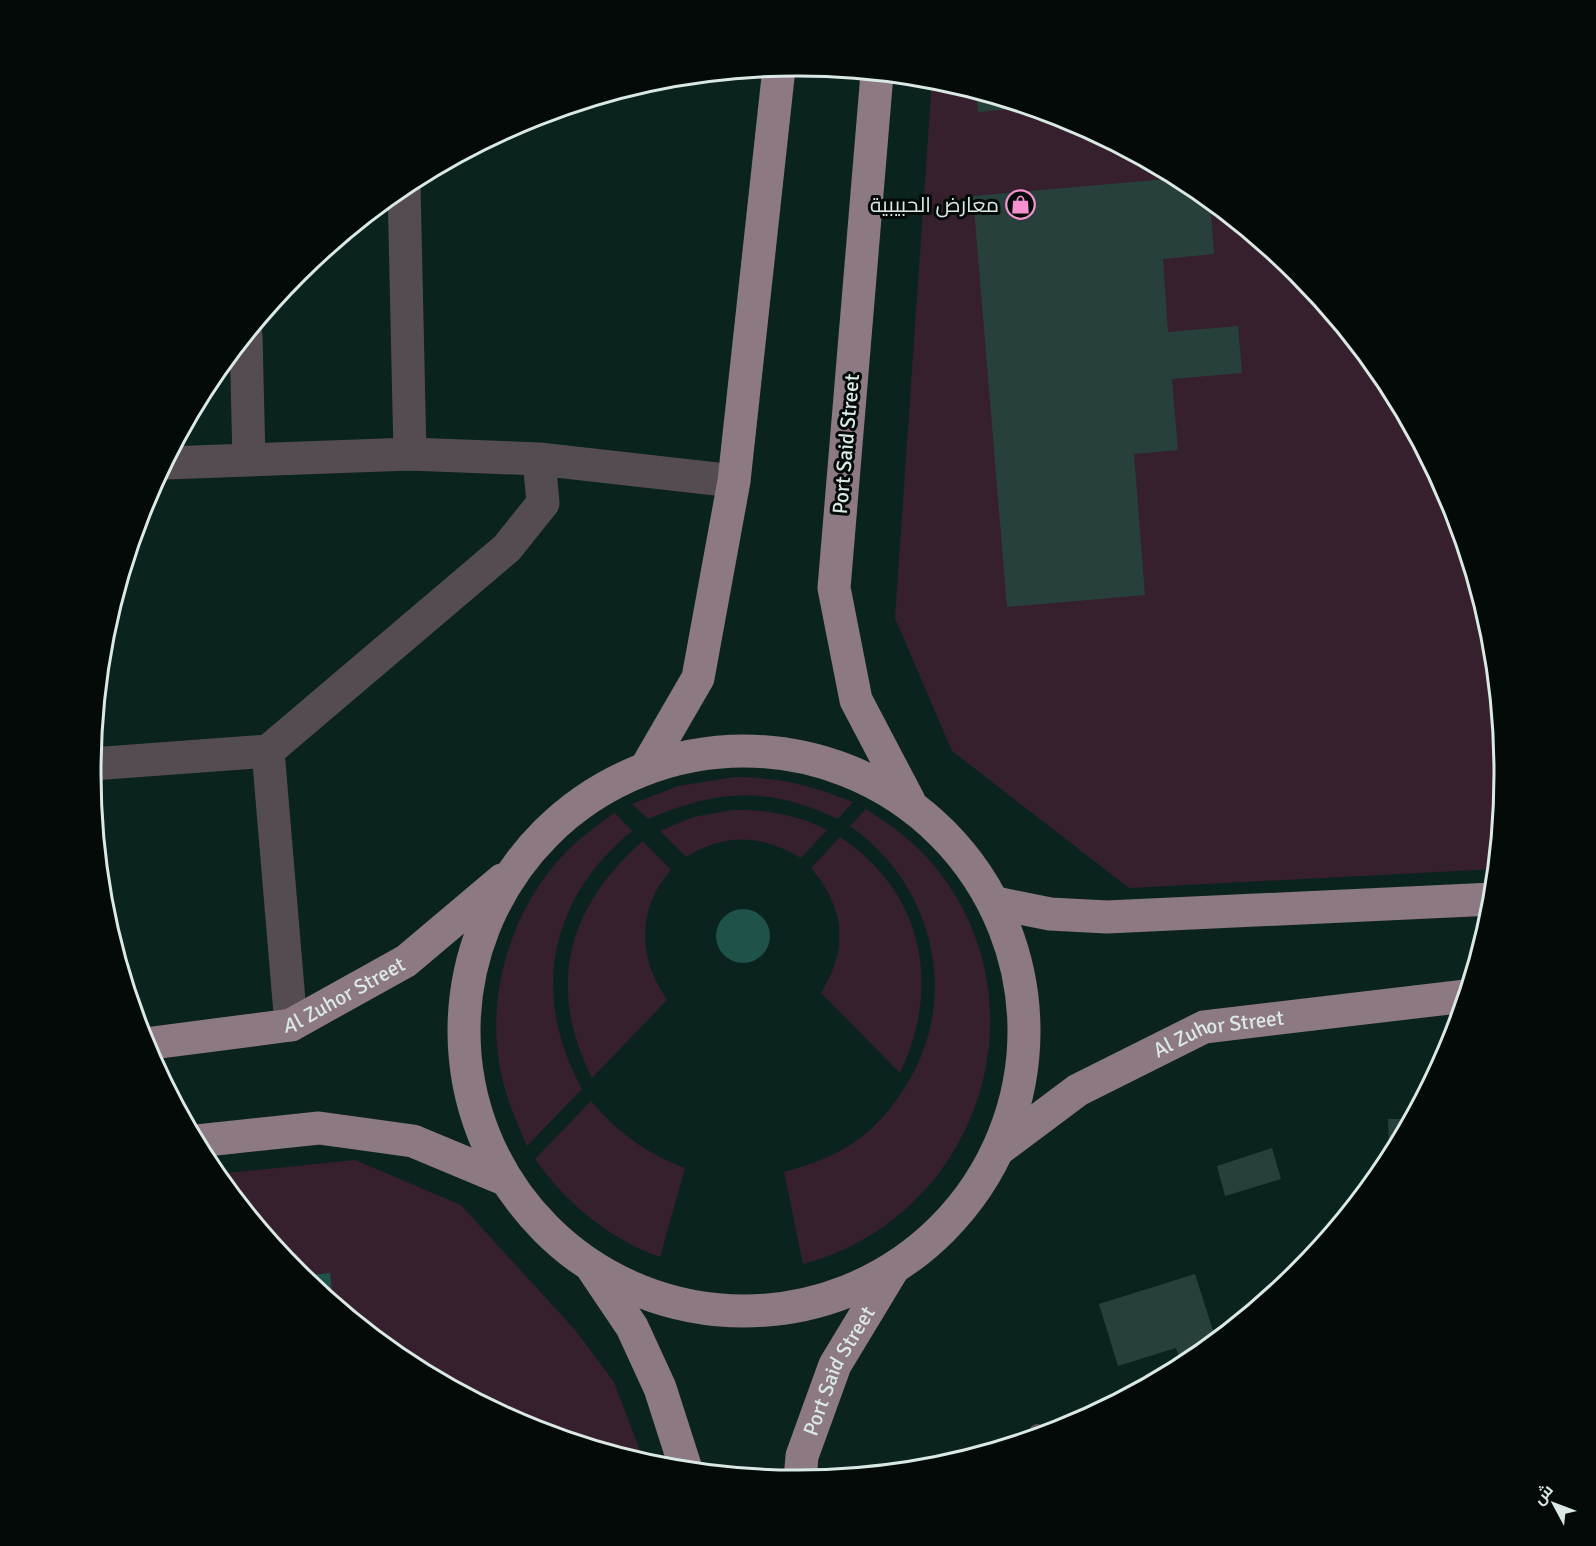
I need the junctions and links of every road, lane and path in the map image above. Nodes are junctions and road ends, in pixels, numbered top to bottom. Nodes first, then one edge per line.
1 (778, 77) edge
2 (876, 81) edge
3 (405, 198) edge
4 (246, 347) edge
5 (410, 454) junction
6 (539, 459) junction
7 (249, 460) junction
8 (174, 463) edge
9 (734, 481) junction
10 (268, 751) junction
11 (101, 763) edge
12 (647, 766) junction
13 (909, 801) junction
14 (512, 871) junction
15 (1483, 899) edge
16 (996, 903) junction
17 (1458, 997) edge
18 (291, 1025) junction
19 (156, 1043) edge
20 (207, 1140) edge
21 (999, 1149) junction
22 (504, 1179) junction
23 (592, 1269) junction
24 (893, 1269) junction
25 (683, 1460) edge
26 (801, 1470) edge

1 - 9 main road
2 - 13 main road, Port Said Street
3 - 5 street
4 - 7 street
5 - 6 street
5 - 7 street
6 - 9 street
6 - 10 street
7 - 8 street
9 - 12 main road
10 - 11 street
10 - 18 street
12 - 13 main road
12 - 14 main road
13 - 16 main road
14 - 18 main road, Al Zuhor Street
14 - 22 main road
15 - 16 main road
16 - 21 main road
17 - 21 main road, Al Zuhor Street
18 - 19 main road, Al Zuhor Street
20 - 22 main road
21 - 24 main road
22 - 23 main road
23 - 24 main road
23 - 25 main road
24 - 26 main road, Port Said Street

